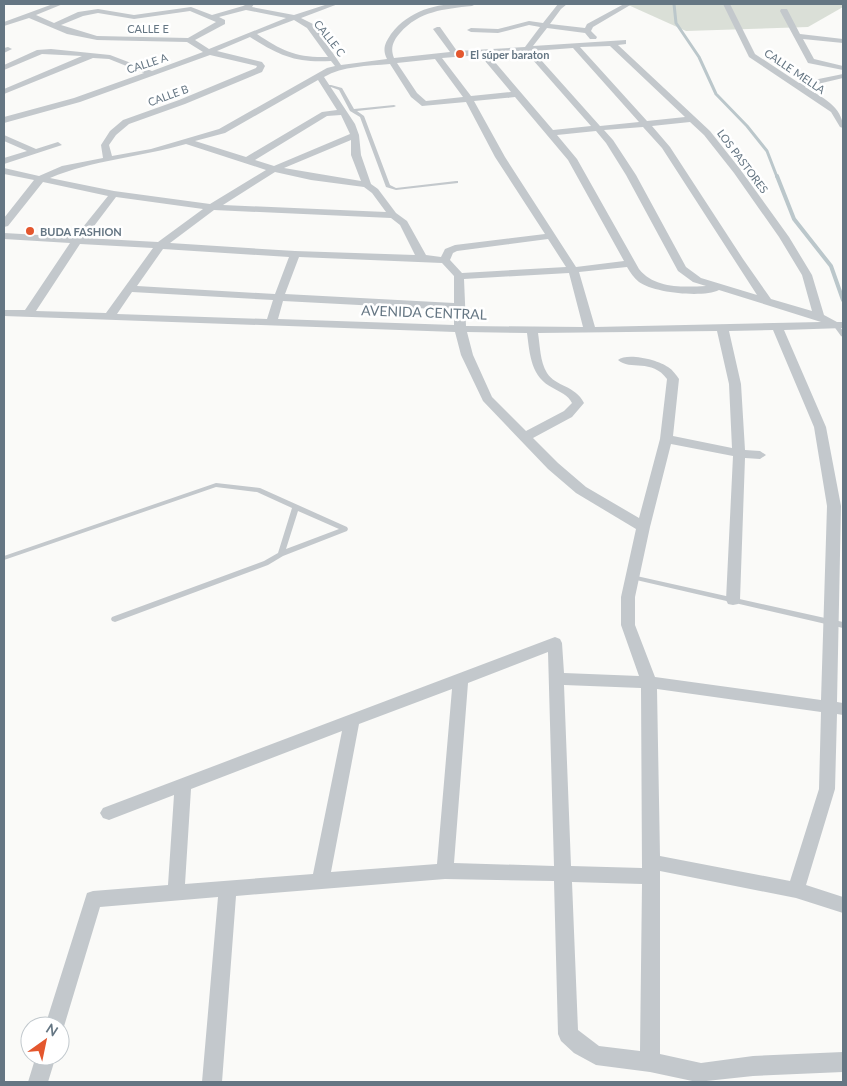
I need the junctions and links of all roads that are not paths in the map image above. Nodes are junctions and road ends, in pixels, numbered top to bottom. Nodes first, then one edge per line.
1 (59, 4) edge
2 (224, 4) edge
3 (334, 4) edge
4 (432, 4) edge
5 (472, 4) edge
6 (562, 4) edge
7 (629, 4) edge
8 (726, 4) edge
9 (249, 6) edge
10 (442, 7) junction
11 (235, 9) junction
12 (784, 11) dead end
13 (4, 15) edge
14 (29, 15) junction
15 (294, 16) junction
16 (212, 17) junction
17 (16, 19) junction
18 (4, 24) edge
19 (544, 25) junction
20 (53, 26) junction
21 (437, 29) dead end
22 (471, 30) dead end
23 (587, 31) junction
24 (251, 34) junction
25 (797, 36) junction
26 (189, 40) junction
27 (843, 41) edge
28 (623, 42) dead end
29 (601, 44) junction
30 (613, 44) junction
31 (575, 46) junction
32 (527, 48) junction
33 (209, 52) junction
34 (482, 52) junction
35 (455, 54) junction
36 (93, 55) junction
37 (437, 56) junction
38 (333, 59) junction
39 (392, 61) junction
40 (339, 67) junction
41 (4, 68) edge
42 (843, 68) edge
43 (259, 70) joint
44 (151, 73) junction
45 (843, 76) edge
46 (322, 81) junction
47 (796, 86) junction
48 (4, 92) edge
49 (517, 94) junction
50 (469, 99) junction
51 (394, 106) dead end
52 (834, 110) junction
53 (843, 110) edge
54 (347, 111) junction
55 (693, 119) junction
56 (4, 120) edge
57 (646, 123) junction
58 (843, 126) edge
59 (600, 128) junction
60 (552, 133) junction
61 (355, 134) junction
62 (4, 138) edge
63 (188, 142) junction
64 (58, 145) dead end
65 (33, 151) junction
66 (108, 159) junction
67 (248, 160) junction
68 (4, 161) edge
69 (274, 169) junction
70 (4, 171) edge
71 (41, 178) junction
72 (456, 182) dead end
73 (367, 185) junction
74 (114, 194) junction
75 (212, 207) junction
76 (393, 215) junction
77 (4, 224) edge
78 (4, 236) edge
79 (550, 236) junction
80 (77, 240) junction
81 (160, 246) junction
82 (295, 254) junction
83 (422, 258) junction
84 (445, 260) junction
85 (630, 263) junction
86 (573, 270) junction
87 (459, 276) junction
88 (722, 288) junction
89 (131, 289) junction
90 (279, 297) junction
91 (766, 300) junction
92 (459, 307) junction
93 (4, 313) edge
94 (28, 314) junction
95 (109, 317) junction
96 (820, 317) junction
97 (272, 322) junction
98 (839, 325) edge
99 (722, 326) junction
100 (777, 326) junction
101 (460, 329) junction
102 (532, 329) junction
103 (590, 330) junction
104 (843, 335) edge
105 (624, 360) dead end
106 (524, 438) junction
107 (666, 439) junction
108 (739, 453) junction
109 (760, 455) dead end
110 (296, 507) junction
111 (643, 527) junction
112 (281, 554) junction
113 (4, 558) edge
114 (632, 577) junction
115 (733, 600) junction
116 (115, 619) dead end
117 (837, 624) edge
118 (556, 679) junction
119 (460, 680) junction
120 (649, 682) junction
121 (836, 707) edge
122 (352, 720) junction
123 (183, 785) junction
124 (109, 813) dead end
125 (651, 869) junction
126 (445, 871) junction
127 (562, 874) junction
128 (320, 881) junction
129 (228, 888) junction
130 (796, 890) junction
131 (176, 892) junction
132 (843, 905) edge
133 (58, 1016) edge
134 (650, 1062) junction
135 (843, 1062) edge
136 (43, 1066) edge
137 (703, 1077) edge
138 (38, 1082) edge
139 (212, 1082) edge

1 - 14 street
2 - 11 street
3 - 15 street, CALLE A
4 - 10 street
5 - 10 street
6 - 19 street
7 - 23 street
8 - 47 street, CALLE MELLA
9 - 11 street, CALLE C
9 - 15 street, CALLE C
10 - 39 street
11 - 16 street, CALLE C
12 - 25 street
13 - 17 street
14 - 17 street
14 - 20 street, CALLE E
15 - 24 street, CALLE A
15 - 38 street, CALLE C
16 - 20 street
16 - 26 street
17 - 18 street
19 - 22 street
19 - 23 street
19 - 32 street
20 - 26 street, CALLE E
21 - 35 street
23 - 29 street
24 - 33 street, CALLE A
24 - 38 street
25 - 27 street
25 - 42 street
26 - 33 street, CALLE E
28 - 30 street
29 - 30 street
29 - 31 street
30 - 55 street, LOS PASTORES
31 - 32 street
31 - 57 street
32 - 34 street
32 - 59 street
33 - 43 street, CALLE E
33 - 44 street, CALLE A
34 - 35 street
34 - 49 street
35 - 37 street
36 - 41 street
36 - 44 street
36 - 48 street
37 - 39 street
37 - 50 street
38 - 40 street, CALLE C
39 - 40 street
39 - 50 street
40 - 46 street
43 - 66 street, CALLE B
44 - 56 street, CALLE A
45 - 47 street
46 - 54 street
46 - 63 street
47 - 52 street, CALLE MELLA
49 - 50 street
49 - 60 street
50 - 79 street
51 - 54 lane
52 - 53 street
52 - 58 street, CALLE MELLA
54 - 61 street
54 - 67 street
54 - 72 lane
55 - 57 street
55 - 96 street, LOS PASTORES
57 - 59 street
57 - 91 street
59 - 60 street
59 - 88 street
60 - 85 street
61 - 69 street
61 - 73 street
62 - 65 street
63 - 66 street
63 - 67 street
64 - 65 street
65 - 68 street
66 - 71 street
67 - 69 street
69 - 73 street
69 - 75 street
70 - 71 street
71 - 74 street
71 - 77 street
73 - 76 street
74 - 75 street
74 - 80 street
75 - 76 street
75 - 81 street
76 - 83 street
78 - 80 street
79 - 84 street
79 - 86 street
80 - 81 street
80 - 94 street
81 - 82 street
81 - 89 street
82 - 83 street
82 - 90 street
83 - 84 street
84 - 87 street
85 - 86 street
85 - 88 street
86 - 87 street
86 - 103 street
87 - 92 street
88 - 91 street
89 - 90 street
89 - 95 street
90 - 92 street
90 - 97 street
91 - 96 street
92 - 101 street
93 - 94 street, AVENIDA CENTRAL
94 - 95 street, AVENIDA CENTRAL
95 - 97 street, AVENIDA CENTRAL
96 - 98 street
97 - 101 street, AVENIDA CENTRAL
98 - 100 street, AVENIDA CENTRAL
98 - 104 lane
99 - 100 street, AVENIDA CENTRAL
99 - 103 street, AVENIDA CENTRAL
99 - 108 street
100 - 117 street
101 - 102 street, AVENIDA CENTRAL
101 - 106 street
102 - 103 street, AVENIDA CENTRAL
102 - 106 street
105 - 107 street
106 - 111 street
107 - 108 street
107 - 111 street
108 - 109 street
108 - 115 street
110 - 112 lane
110 - 112 lane
110 - 113 lane
111 - 114 street
112 - 116 lane
114 - 115 lane
114 - 120 street
115 - 117 lane
117 - 121 street
118 - 119 street
118 - 120 street
118 - 127 street
119 - 122 street
119 - 126 street
120 - 121 street
120 - 125 street
121 - 130 street
122 - 123 street
122 - 128 street
123 - 124 street
123 - 131 street
125 - 127 street
125 - 130 street
125 - 134 street
126 - 127 street
126 - 128 street
127 - 134 street
128 - 129 street
129 - 131 street
129 - 139 street
130 - 132 street
131 - 133 street
134 - 137 street
135 - 137 street
136 - 138 street

